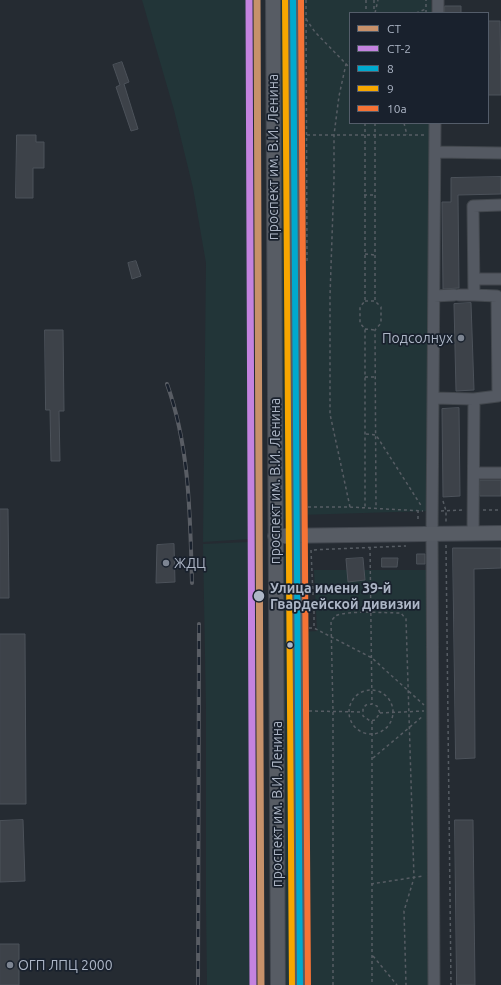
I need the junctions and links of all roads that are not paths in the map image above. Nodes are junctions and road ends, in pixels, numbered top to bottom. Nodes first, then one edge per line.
1 (273, 0) edge
2 (293, 0) edge
3 (438, 0) edge
4 (438, 12) edge
5 (435, 124) edge
6 (435, 152) junction
7 (501, 153) edge
8 (501, 205) edge
9 (474, 278) junction
10 (501, 279) edge
11 (474, 295) junction
12 (434, 296) junction
13 (433, 398) junction
14 (474, 399) junction
15 (474, 473) junction
16 (501, 473) edge
17 (439, 533) junction
18 (473, 533) junction
19 (501, 533) edge
20 (298, 535) junction
21 (275, 536) junction
22 (278, 985) edge
23 (300, 985) edge
24 (434, 985) edge

1 - 21 main road, проспект им. В.И. Ленина
2 - 20 main road, проспект им. В.И. Ленина
3 - 4 street
5 - 6 street
6 - 7 street
6 - 12 street
8 - 9 street
9 - 10 street
9 - 11 street
11 - 12 street
11 - 14 street
12 - 13 street
13 - 14 street
13 - 17 street
14 - 15 street
15 - 16 street
15 - 18 street
17 - 18 main road
17 - 20 main road
17 - 24 street
18 - 19 main road
20 - 21 main road
20 - 23 main road, проспект им. В.И. Ленина
21 - 22 main road, проспект им. В.И. Ленина

